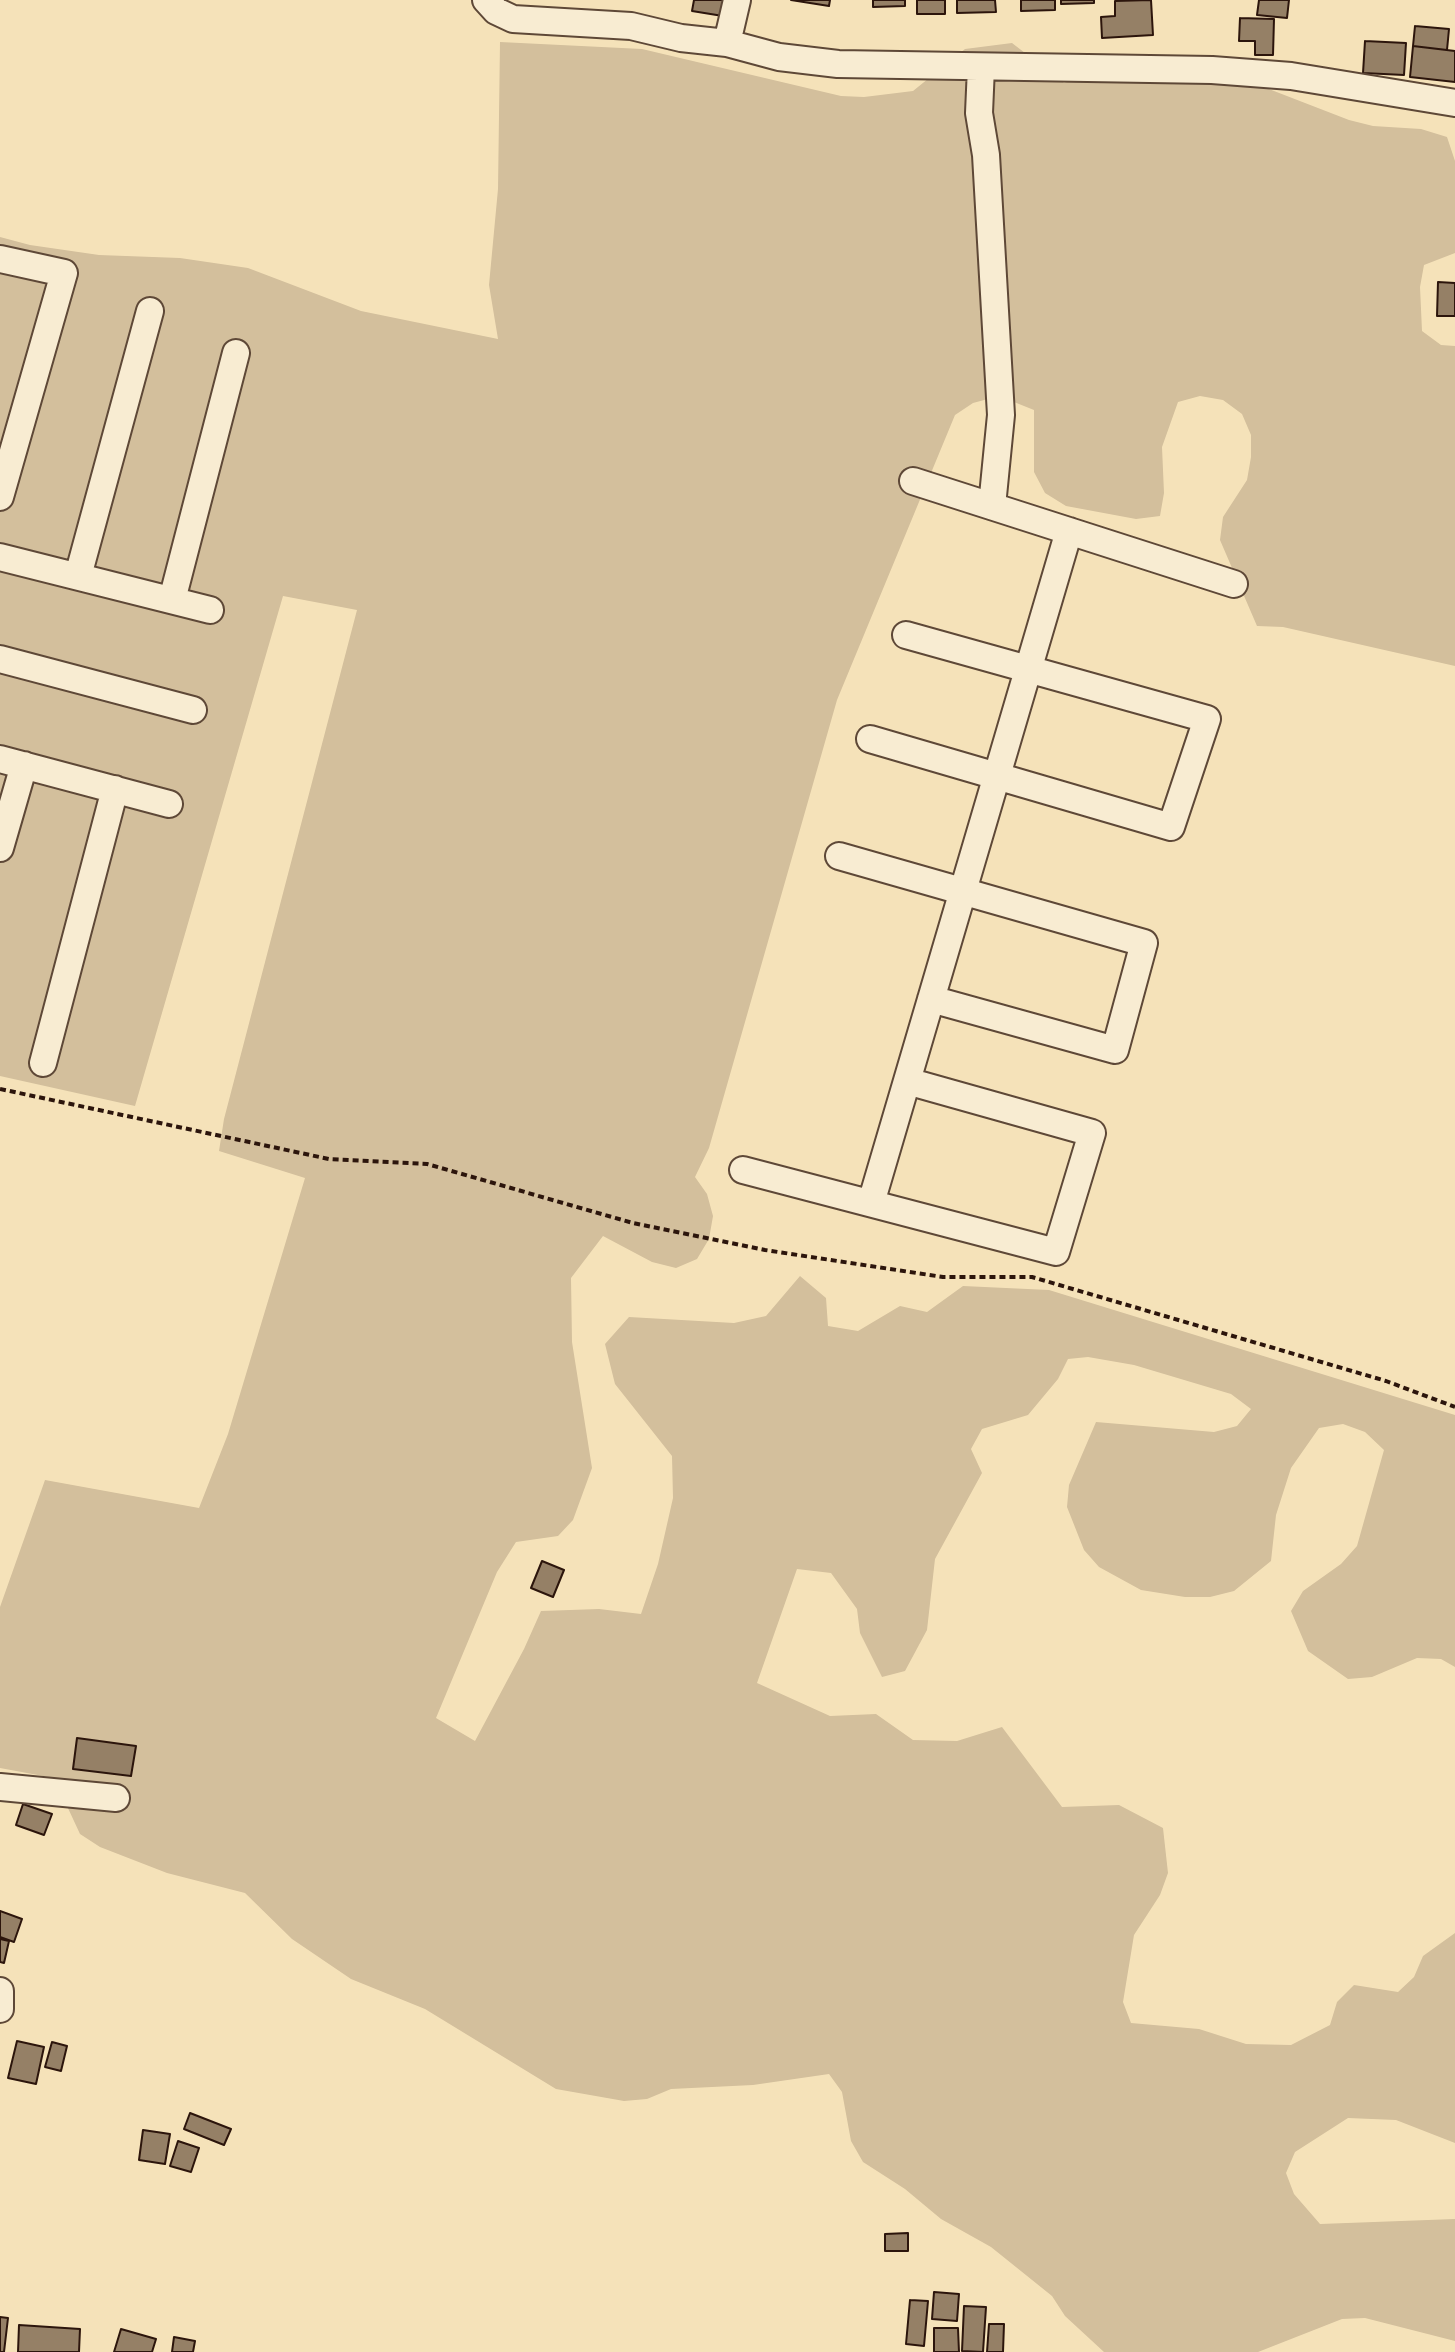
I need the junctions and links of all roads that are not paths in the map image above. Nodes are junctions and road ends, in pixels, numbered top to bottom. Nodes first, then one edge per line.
1 (486, 0) edge
2 (737, 0) edge
3 (727, 43) junction
4 (981, 67) junction
5 (1455, 103) edge
6 (0, 259) edge
7 (150, 311) dead end
8 (236, 353) dead end
9 (913, 481) dead end
10 (0, 497) edge
11 (992, 506) junction
12 (1069, 531) junction
13 (0, 557) edge
14 (78, 576) junction
15 (1234, 584) dead end
16 (172, 600) junction
17 (210, 610) dead end
18 (906, 635) dead end
19 (0, 659) edge
20 (1029, 669) junction
21 (193, 710) dead end
22 (870, 739) dead end
23 (12, 762) edge
24 (998, 775) junction
25 (115, 789) junction
26 (169, 804) dead end
27 (0, 848) edge
28 (839, 856) dead end
29 (963, 892) junction
30 (931, 999) junction
31 (43, 1063) dead end
32 (907, 1081) junction
33 (743, 1170) dead end
34 (871, 1203) junction
35 (0, 1787) edge
36 (116, 1798) dead end
37 (0, 1991) edge
38 (0, 2009) edge

1 - 3 street
2 - 3 street
3 - 4 street
4 - 5 street
4 - 11 street
6 - 10 street
7 - 14 street
8 - 16 street
9 - 11 street
11 - 12 street
12 - 15 street
12 - 20 street
13 - 14 street
14 - 16 street
16 - 17 street
18 - 20 street
19 - 21 street
20 - 24 street
20 - 24 street
22 - 24 street
23 - 25 street
23 - 27 street
24 - 29 street
25 - 26 street
25 - 31 street
28 - 29 street
29 - 30 street
29 - 30 street
30 - 32 street
32 - 34 street
32 - 34 street
33 - 34 street
35 - 36 street
37 - 38 street

